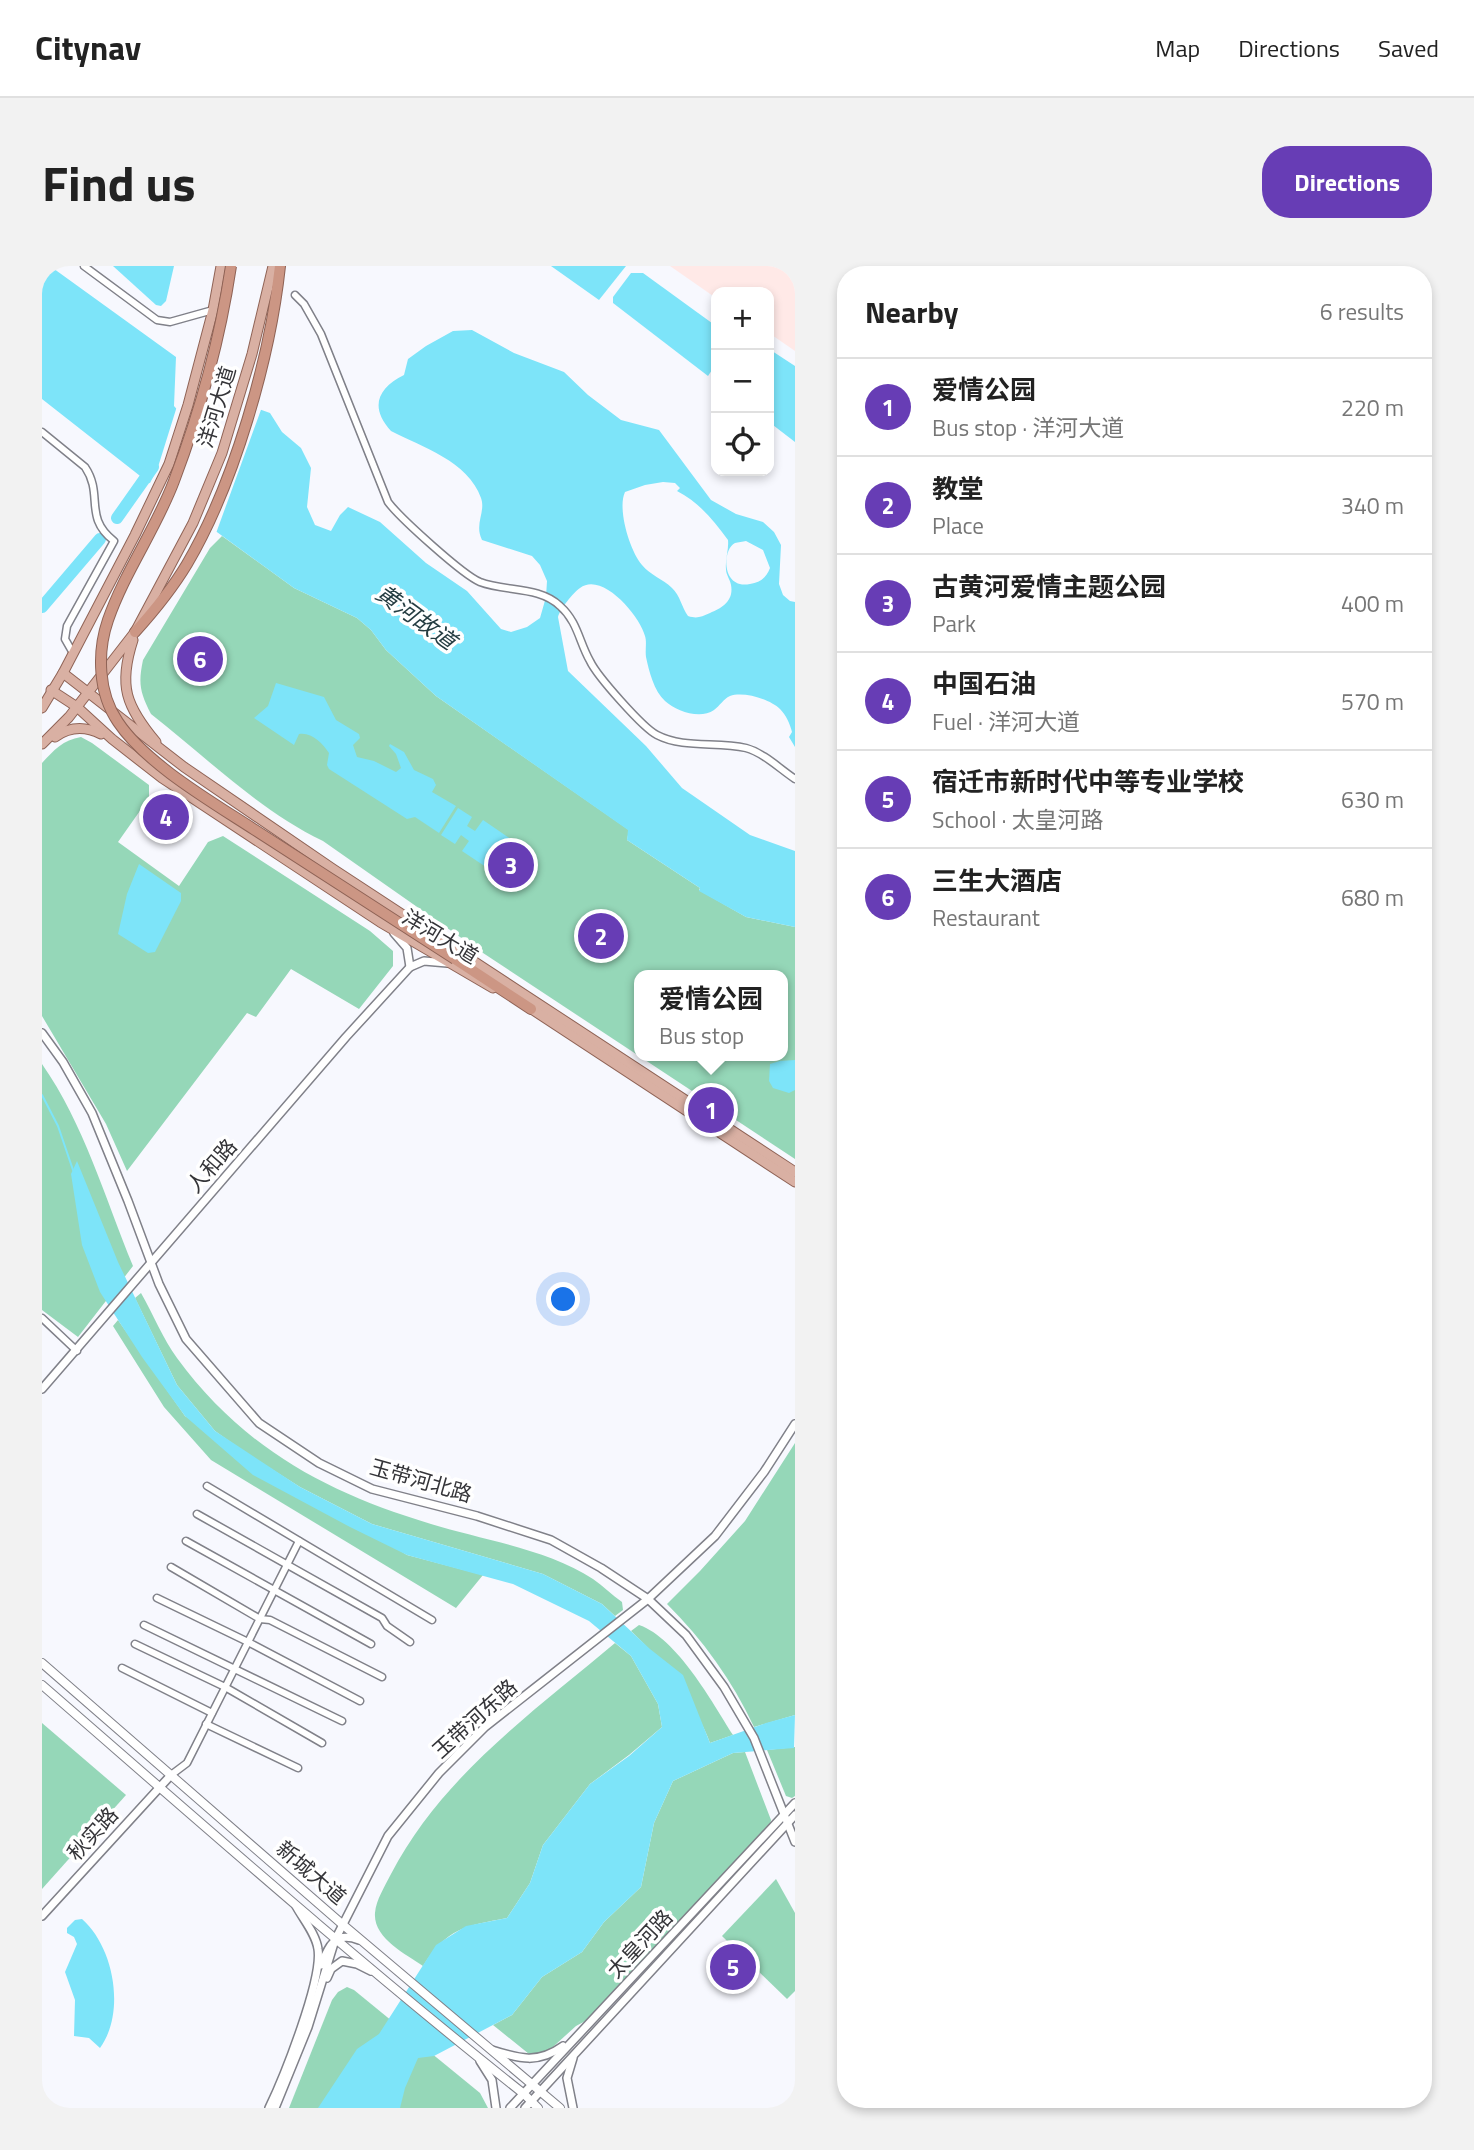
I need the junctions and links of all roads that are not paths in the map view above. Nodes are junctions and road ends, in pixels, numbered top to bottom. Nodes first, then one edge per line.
1 (84, 266) edge
2 (221, 266) edge
3 (231, 266) edge
4 (273, 266) edge
5 (280, 266) edge
6 (295, 295) dead end
7 (214, 310) junction
8 (42, 432) edge
9 (135, 632) junction
10 (73, 653) junction
11 (63, 673) junction
12 (51, 690) junction
13 (87, 694) junction
14 (42, 708) edge
15 (76, 708) junction
16 (112, 739) junction
17 (42, 745) edge
18 (166, 754) junction
19 (795, 779) edge
20 (385, 925) junction
21 (451, 961) junction
22 (410, 967) junction
23 (531, 1009) joint
24 (42, 1033) edge
25 (795, 1172) edge
26 (795, 1182) edge
27 (152, 1264) junction
28 (42, 1318) edge
29 (77, 1351) junction
30 (42, 1389) edge
31 (795, 1424) edge
32 (207, 1486) dead end
33 (197, 1514) dead end
34 (186, 1541) dead end
35 (299, 1541) junction
36 (287, 1564) junction
37 (171, 1567) dead end
38 (274, 1591) junction
39 (157, 1598) dead end
40 (648, 1599) junction
41 (260, 1619) junction
42 (432, 1620) dead end
43 (144, 1625) dead end
44 (248, 1642) junction
45 (410, 1642) dead end
46 (135, 1644) dead end
47 (372, 1644) dead end
48 (42, 1663) edge
49 (122, 1668) dead end
50 (235, 1668) junction
51 (382, 1677) dead end
52 (42, 1685) edge
53 (225, 1687) junction
54 (360, 1701) dead end
55 (212, 1713) junction
56 (342, 1721) dead end
57 (206, 1724) junction
58 (322, 1743) dead end
59 (298, 1768) dead end
60 (172, 1775) junction
61 (159, 1787) junction
62 (795, 1803) edge
63 (795, 1815) edge
64 (785, 1820) junction
65 (795, 1842) edge
66 (295, 1905) junction
67 (42, 1916) edge
68 (342, 1924) junction
69 (335, 1940) junction
70 (363, 1941) junction
71 (374, 1972) junction
72 (312, 1987) junction
73 (317, 1998) junction
74 (575, 2038) junction
75 (491, 2049) junction
76 (574, 2055) junction
77 (478, 2057) junction
78 (532, 2084) junction
79 (541, 2091) junction
80 (524, 2094) junction
81 (531, 2106) edge
82 (270, 2108) edge
83 (275, 2108) edge
84 (496, 2108) edge
85 (510, 2108) edge
86 (559, 2108) edge
87 (573, 2108) edge

1 - 7 street
2 - 7 main road, 洋河大道
3 - 21 highway, bridge
4 - 9 main road, 洋河大道
5 - 9 highway
6 - 19 street
7 - 10 main road, 洋河大道
8 - 10 street
9 - 13 main road, 洋河大道
9 - 18 main road
10 - 11 main road, 洋河大道
11 - 12 main road, 洋河大道
11 - 13 main road, 洋河大道
12 - 14 main road
12 - 15 main road, 洋河大道
13 - 15 main road, 洋河大道
13 - 18 main road, 洋河大道
15 - 16 main road, 洋河大道
15 - 17 main road, 洋河大道
16 - 17 main road
16 - 20 main road, 洋河大道
18 - 25 main road, 洋河大道
20 - 21 main road, 洋河大道
20 - 22 street
21 - 22 street
21 - 23 highway
22 - 27 street, 人和路
23 - 26 main road
24 - 27 street, 玉带河北路
27 - 29 street, 人和路
27 - 40 street, 玉带河北路
28 - 29 street
29 - 30 street, 人和路
31 - 40 street, 玉带河东路
32 - 35 street
33 - 36 street
34 - 38 street
35 - 36 street
35 - 42 street
36 - 38 street
36 - 45 street
37 - 41 street
38 - 41 street
38 - 47 street
39 - 44 street
40 - 64 street, 玉带河北路
40 - 68 street, 玉带河东路
41 - 44 street
41 - 51 street
43 - 50 street
44 - 50 street
44 - 54 street
46 - 53 street
48 - 60 main road, 新城大道
49 - 55 street
50 - 53 street
50 - 56 street
52 - 61 main road, 新城大道
53 - 55 street
53 - 58 street
55 - 57 street
57 - 59 street
57 - 60 street
60 - 61 street, 秋实路
60 - 68 main road, 新城大道
61 - 66 main road, 新城大道
61 - 67 street, 秋实路
62 - 64 street, 太皇河路
63 - 64 street, 太皇河路
64 - 65 street, 玉带河北路
64 - 74 street, 太皇河路
64 - 76 street, 太皇河路
66 - 69 main road, 新城大道
66 - 72 street
68 - 69 street, 玉带河东路
68 - 70 main road, 新城大道
69 - 70 street
69 - 71 main road, 新城大道
69 - 72 street
69 - 73 street, 玉带河东路
70 - 75 main road, 新城大道
71 - 73 street
71 - 77 main road, 新城大道
72 - 82 street
73 - 83 street, 玉带河东路
74 - 75 street
74 - 78 street, 太皇河路
75 - 78 main road, 新城大道
76 - 79 street, 太皇河路
76 - 87 street
77 - 80 main road, 新城大道
77 - 84 street
78 - 79 main road, 新城大道
78 - 80 street, 太皇河路
79 - 81 street, 太皇河路
79 - 86 main road, 新城大道
80 - 81 main road, 新城大道
80 - 85 street, 太皇河路

